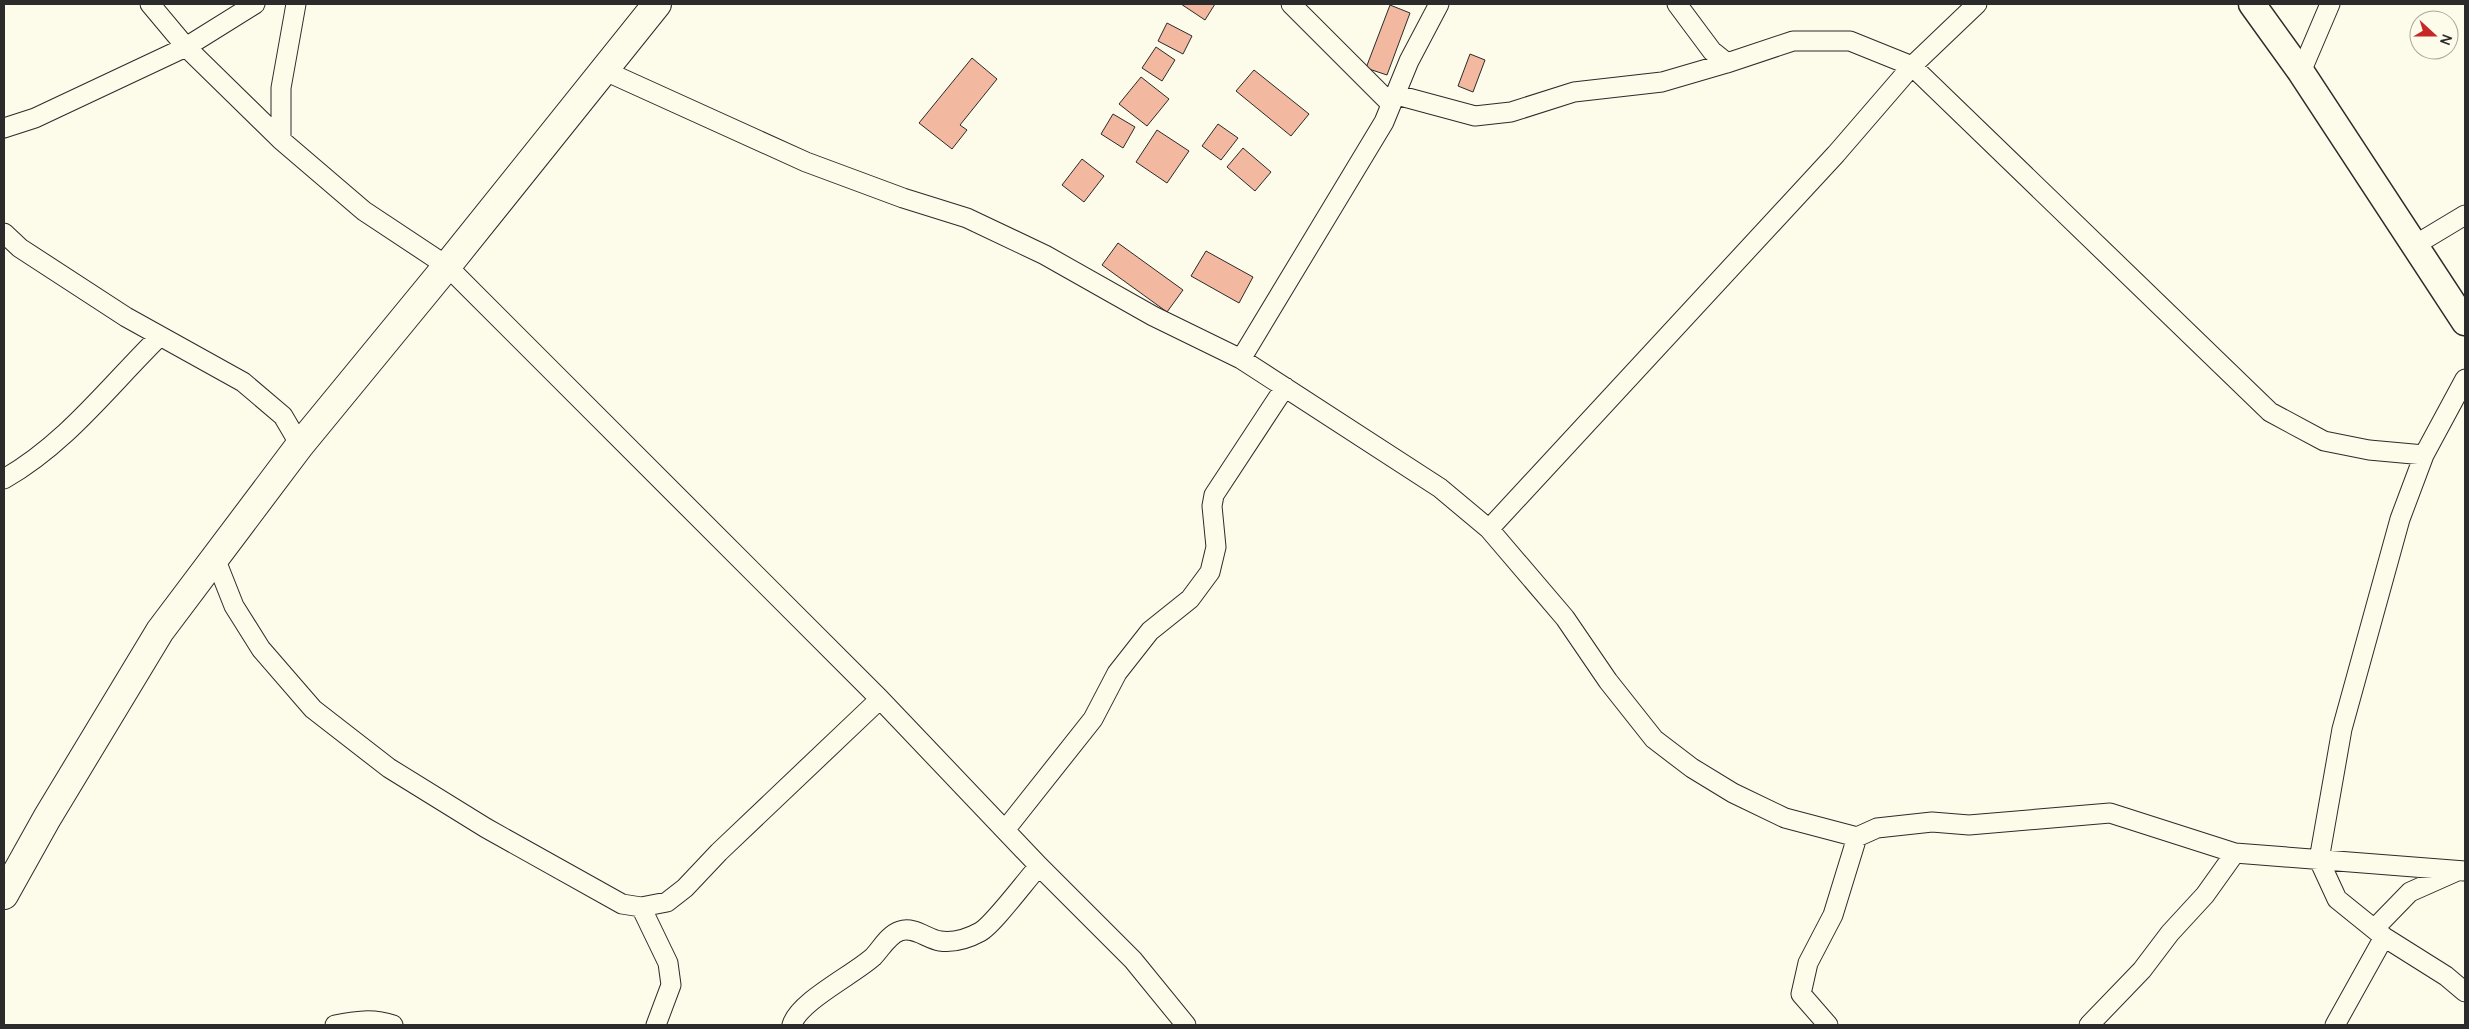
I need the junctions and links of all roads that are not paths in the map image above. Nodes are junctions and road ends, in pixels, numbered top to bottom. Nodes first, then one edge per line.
1 (150, 4) edge
2 (254, 4) edge
3 (296, 4) edge
4 (657, 4) edge
5 (1291, 4) edge
6 (1439, 4) edge
7 (1677, 4) edge
8 (1976, 4) edge
9 (2252, 4) edge
10 (2330, 4) edge
11 (186, 47) junction
12 (1726, 63) junction
13 (1912, 66) junction
14 (603, 70) junction
15 (2301, 72) junction
16 (1394, 100) junction
17 (4, 128) edge
18 (281, 140) junction
19 (2465, 215) edge
20 (4, 233) edge
21 (2415, 245) junction
22 (447, 266) junction
23 (2465, 322) edge
24 (160, 336) junction
25 (1241, 359) junction
26 (2465, 379) edge
27 (1285, 387) junction
28 (300, 444) junction
29 (2424, 455) junction
30 (4, 479) edge
31 (1489, 530) junction
32 (215, 558) junction
33 (880, 699) junction
34 (1005, 830) junction
35 (1857, 837) junction
36 (2235, 853) junction
37 (2318, 860) junction
38 (1039, 866) junction
39 (2462, 871) edge
40 (4, 895) edge
41 (641, 907) junction
42 (2379, 933) junction
43 (2465, 992) edge
44 (335, 1025) edge
45 (393, 1025) edge
46 (656, 1025) edge
47 (792, 1025) edge
48 (1186, 1025) edge
49 (1828, 1025) edge
50 (2089, 1025) edge
51 (2335, 1025) edge

1 - 11 street
2 - 11 street
3 - 18 street
4 - 14 main road
5 - 16 street
6 - 16 street
7 - 12 street
8 - 13 street
9 - 15 main road
10 - 15 street
11 - 17 street
11 - 18 street
12 - 13 street
12 - 16 street
13 - 29 street
13 - 31 street
14 - 22 main road
14 - 25 street
15 - 21 main road
16 - 25 street
18 - 22 street
19 - 21 street
20 - 24 street
21 - 23 main road
22 - 28 main road
22 - 33 street
24 - 28 street
24 - 30 street
25 - 27 street
26 - 29 street
27 - 31 street
27 - 34 street
28 - 32 main road
29 - 37 street
31 - 35 street
32 - 40 main road
32 - 41 street
33 - 34 street
33 - 41 street
34 - 38 street
35 - 36 street
35 - 49 street
36 - 37 street
36 - 50 street
37 - 39 street
37 - 42 street
38 - 47 street
38 - 48 street
39 - 42 street
41 - 46 street
42 - 43 street
42 - 51 street
44 - 45 street

